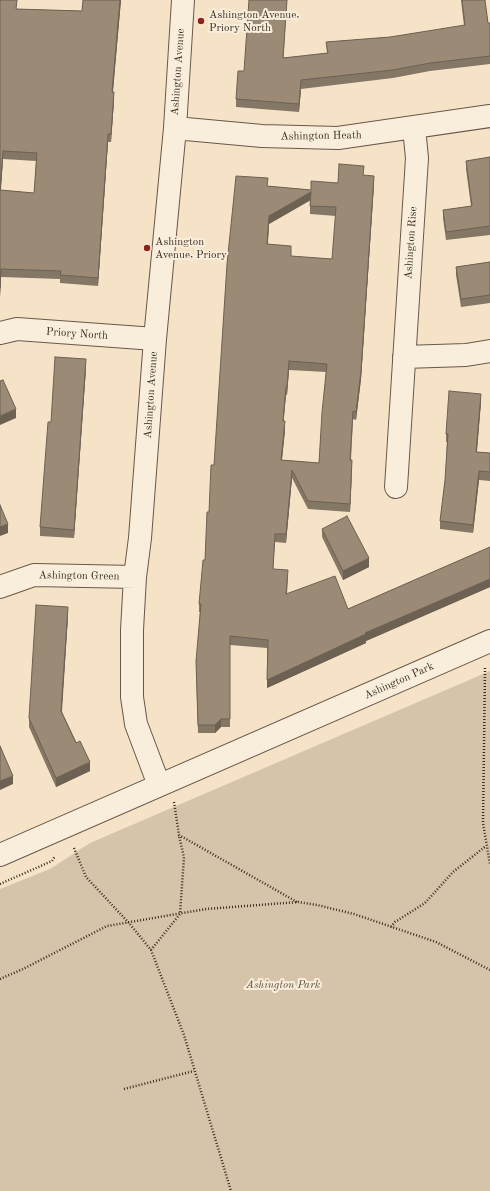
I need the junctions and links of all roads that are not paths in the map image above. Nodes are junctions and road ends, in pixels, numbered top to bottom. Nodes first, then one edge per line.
1 (183, 0) edge
2 (490, 116) edge
3 (174, 128) junction
4 (414, 128) junction
5 (0, 334) edge
6 (155, 339) junction
7 (490, 351) edge
8 (404, 357) junction
9 (396, 487) dead end
10 (135, 577) junction
11 (0, 586) edge
12 (490, 642) edge
13 (159, 785) junction
14 (0, 855) edge

1 - 3 street, Ashington Avenue
2 - 4 street, Ashington Heath
3 - 4 street, Ashington Heath
3 - 6 street, Ashington Avenue
4 - 8 street, Ashington Rise
5 - 6 street, Priory North
6 - 10 street, Ashington Avenue
7 - 8 street
8 - 9 street, Ashington Rise
10 - 11 street, Ashington Green
10 - 13 street, Ashington Avenue
12 - 13 street, Ashington Park
13 - 14 street, Ashington Park

